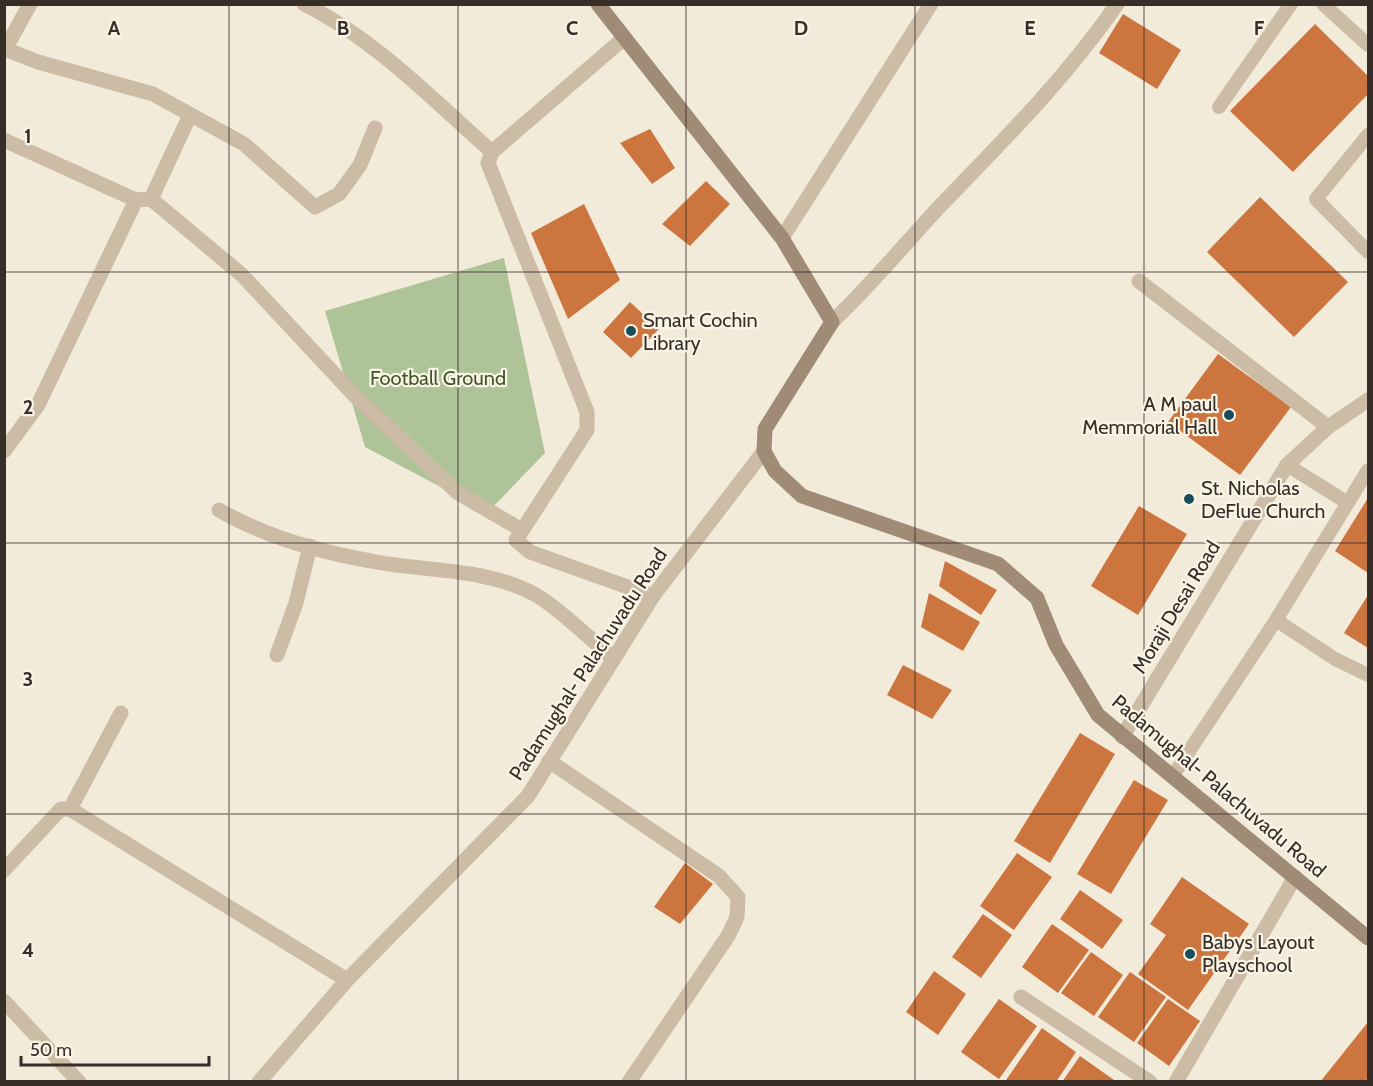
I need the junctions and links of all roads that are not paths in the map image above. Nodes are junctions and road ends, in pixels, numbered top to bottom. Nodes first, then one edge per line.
1 (30, 4) edge
2 (304, 4) edge
3 (931, 4) edge
4 (1117, 4) edge
5 (1291, 4) edge
6 (1323, 4) edge
7 (601, 5) edge
8 (623, 39) junction
9 (1368, 45) edge
10 (5, 50) edge
11 (1219, 108) dead end
12 (190, 115) junction
13 (375, 128) dead end
14 (1368, 135) edge
15 (4, 140) edge
16 (492, 152) junction
17 (151, 199) junction
18 (136, 200) junction
19 (782, 238) junction
20 (1368, 252) edge
21 (1139, 281) dead end
22 (831, 322) junction
23 (1368, 400) edge
24 (1328, 427) junction
25 (4, 451) edge
26 (764, 451) junction
27 (1287, 465) junction
28 (1368, 470) edge
29 (1348, 503) junction
30 (219, 510) dead end
31 (522, 530) junction
32 (310, 546) junction
33 (652, 596) junction
34 (1276, 620) junction
35 (277, 655) dead end
36 (614, 658) junction
37 (1368, 675) edge
38 (121, 712) dead end
39 (1122, 736) junction
40 (549, 761) junction
41 (1172, 777) junction
42 (70, 809) junction
43 (6, 867) edge
44 (1295, 878) junction
45 (1368, 938) edge
46 (347, 980) junction
47 (1021, 997) dead end
48 (4, 1001) edge
49 (79, 1082) edge
50 (259, 1082) edge
51 (629, 1082) edge
52 (1150, 1082) edge
53 (1176, 1082) edge

1 - 10 street
2 - 16 street
3 - 19 street
4 - 22 street
5 - 11 lane
6 - 9 lane
7 - 8 main road
8 - 16 street
8 - 19 main road
10 - 12 street
12 - 13 street
12 - 17 street
14 - 20 lane
15 - 18 street
16 - 31 street
17 - 18 street
17 - 31 street
18 - 25 street
19 - 22 main road
21 - 24 street
22 - 26 main road
23 - 24 street, Moraji Desai Road
24 - 27 street, Moraji Desai Road
26 - 33 street, Padamughal- Palachuvadu Road
26 - 39 main road, Padamughal- Palachuvadu Road
27 - 29 lane
27 - 39 street, Moraji Desai Road
28 - 29 lane
29 - 34 lane
30 - 32 street
31 - 33 street
32 - 35 street
32 - 36 street
33 - 36 street, Padamughal- Palachuvadu Road
34 - 37 lane
34 - 41 lane
36 - 40 street, Padamughal- Palachuvadu Road
38 - 42 street
39 - 41 main road, Padamughal- Palachuvadu Road
40 - 46 street, Padamughal- Palachuvadu Road
40 - 51 street
41 - 44 main road, Padamughal- Palachuvadu Road
42 - 43 street
42 - 46 street
44 - 45 main road, Padamughal- Palachuvadu Road
44 - 53 street
46 - 50 street, Padamughal- Palachuvadu Road
47 - 52 street
48 - 49 street

